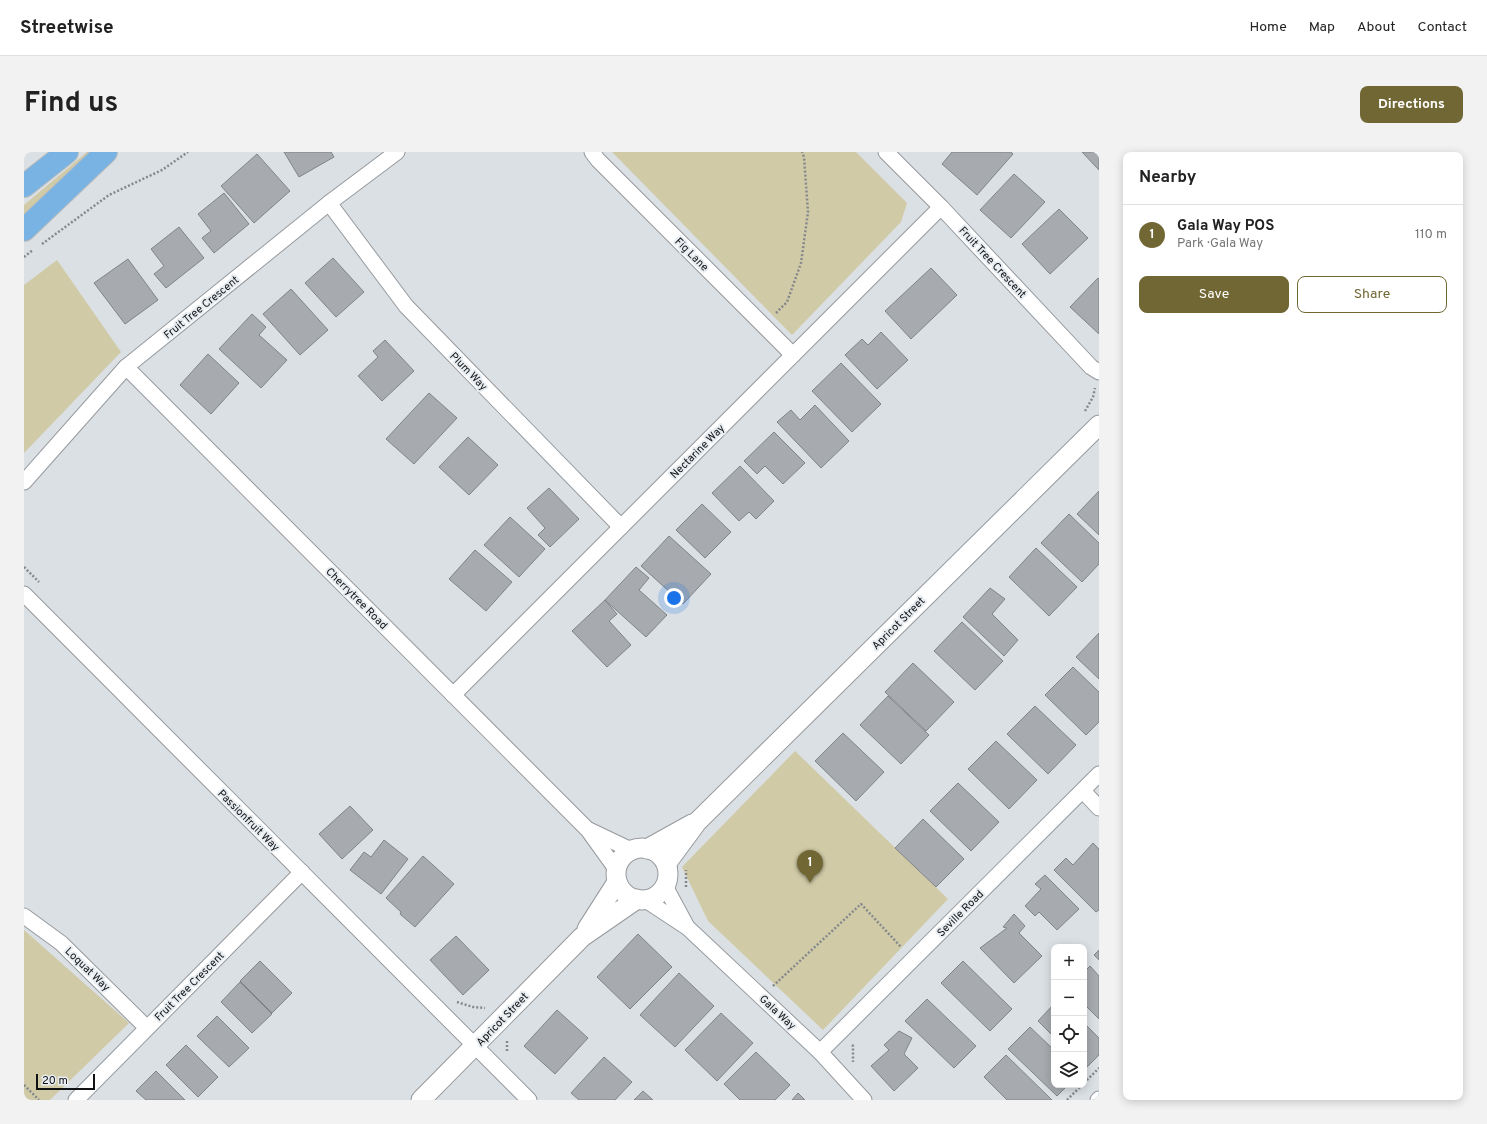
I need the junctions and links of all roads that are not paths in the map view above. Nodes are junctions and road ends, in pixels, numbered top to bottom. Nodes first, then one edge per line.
1 (67, 152) edge
2 (106, 152) edge
3 (396, 152) edge
4 (592, 152) edge
5 (886, 152) edge
6 (24, 186) edge
7 (330, 203) junction
8 (941, 207) junction
9 (24, 230) edge
10 (793, 355) junction
11 (126, 367) junction
12 (1099, 372) edge
13 (1099, 425) edge
14 (24, 482) edge
15 (622, 527) junction
16 (24, 594) edge
17 (453, 695) junction
18 (1099, 774) edge
19 (1083, 791) junction
20 (1099, 808) edge
21 (697, 822) junction
22 (588, 830) junction
23 (639, 849) junction
24 (671, 856) junction
25 (302, 872) junction
26 (617, 876) junction
27 (665, 886) junction
28 (641, 899) junction
29 (24, 916) edge
30 (688, 928) junction
31 (582, 937) junction
32 (147, 1028) junction
33 (475, 1046) junction
34 (820, 1052) junction
35 (76, 1100) edge
36 (421, 1100) edge
37 (529, 1100) edge
38 (864, 1100) edge

1 - 6 highway
2 - 9 highway
3 - 7 street, Fruit Tree Crescent
4 - 10 street, Fig Lane
5 - 8 street, Fruit Tree Crescent
7 - 11 street, Fruit Tree Crescent
7 - 15 street, Plum Way
8 - 10 street, Nectarine Way
8 - 12 street, Fruit Tree Crescent
10 - 15 street, Nectarine Way
11 - 14 street, Fruit Tree Crescent
11 - 17 street, Cherrytree Road
13 - 21 street, Apricot Street
15 - 17 street, Nectarine Way
16 - 25 street, Passionfruit Way
17 - 22 street, Cherrytree Road
18 - 19 street, Seville Road
19 - 20 street
19 - 34 street, Seville Road
21 - 23 street, Apricot Street
21 - 24 street, Apricot Street
22 - 23 street, Cherrytree Road
22 - 26 street, Cherrytree Road
23 - 24 street
23 - 26 street
24 - 27 street
25 - 32 street, Fruit Tree Crescent
25 - 33 street, Passionfruit Way
26 - 28 street
26 - 31 street, Apricot Street
27 - 28 street
27 - 30 street, Gala Way
28 - 30 street, Gala Way
28 - 31 street, Apricot Street
29 - 32 street, Loquat Way
30 - 34 street, Gala Way
31 - 33 street, Apricot Street
32 - 35 street, Fruit Tree Crescent
33 - 36 street, Apricot Street
33 - 37 street, Passionfruit Way
34 - 38 street, Gala Way

